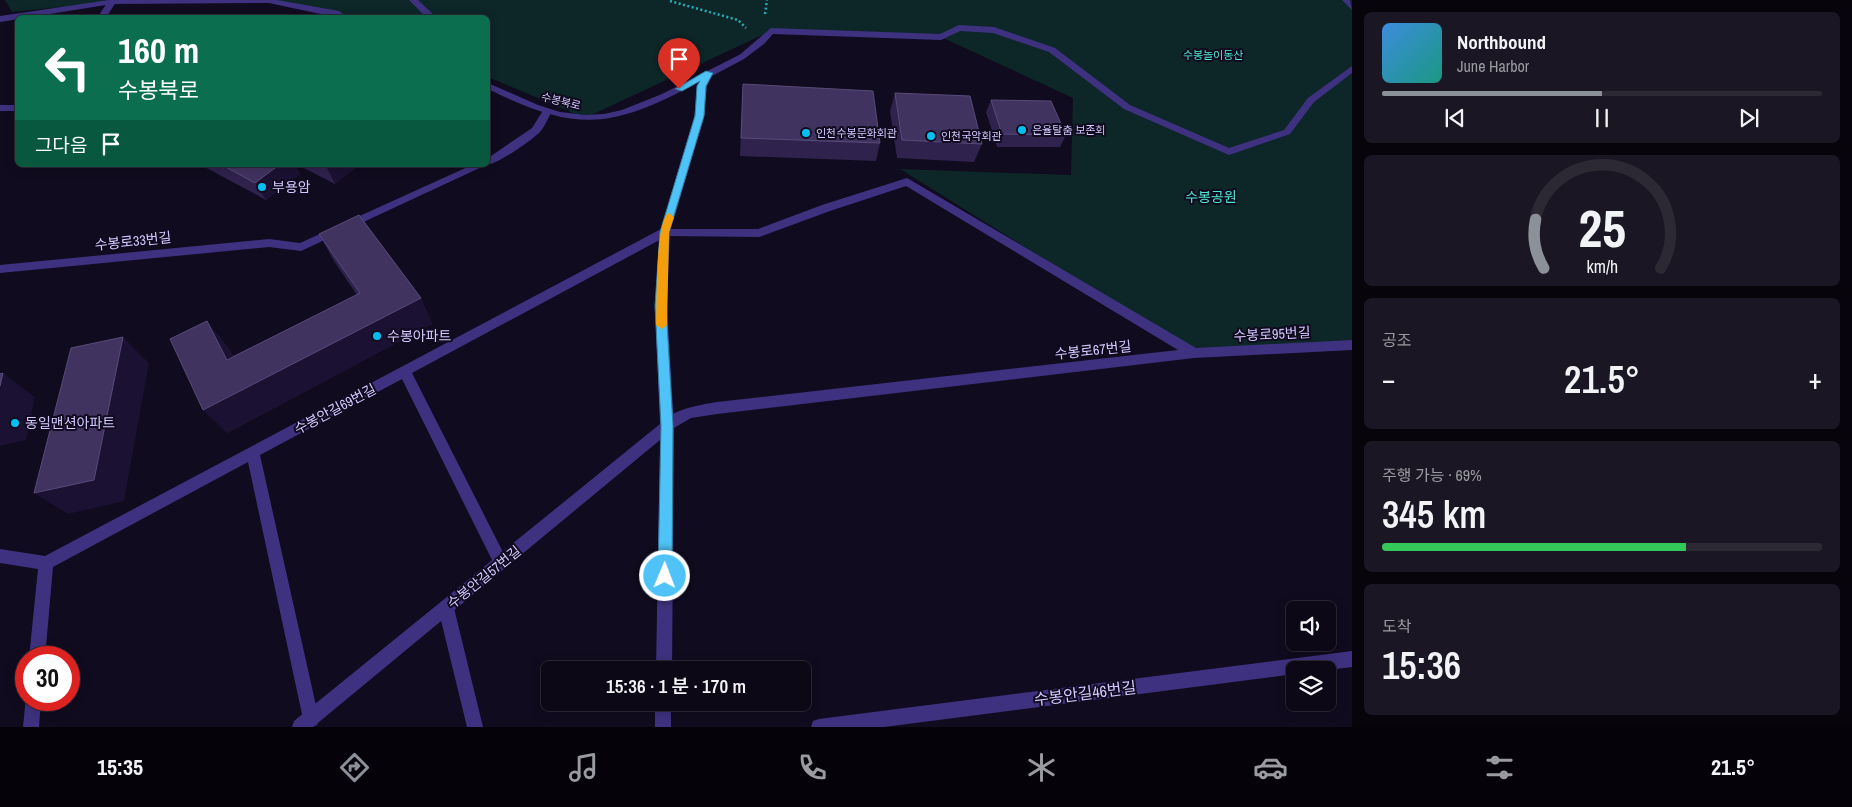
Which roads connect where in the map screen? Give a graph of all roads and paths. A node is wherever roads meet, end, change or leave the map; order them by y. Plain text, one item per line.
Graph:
1 (413, 0) edge
2 (1346, 0) edge
3 (112, 2) junction
4 (670, 2) dead end
5 (1352, 7) edge
6 (26, 15) edge
7 (104, 15) edge
8 (340, 15) edge
9 (430, 15) edge
10 (15, 17) edge
11 (0, 19) edge
12 (761, 42) junction
13 (1352, 70) edge
14 (709, 73) junction
15 (490, 87) edge
16 (0, 108) edge
17 (15, 108) edge
18 (547, 111) junction
19 (490, 161) edge
20 (477, 167) edge
21 (664, 232) junction
22 (0, 269) edge
23 (1352, 345) edge
24 (1194, 353) junction
25 (405, 371) junction
26 (667, 426) junction
27 (253, 452) junction
28 (0, 556) edge
29 (46, 563) junction
30 (501, 563) junction
31 (446, 608) junction
32 (39, 646) edge
33 (1352, 659) edge
34 (664, 661) edge
35 (33, 711) edge
36 (663, 711) edge
37 (306, 723) edge
38 (31, 727) edge
39 (475, 727) edge
40 (663, 727) edge
41 (819, 727) edge

1 - 9 street
2 - 5 street
3 - 6 street
3 - 7 street
3 - 8 street
4 - 12 path
10 - 11 street
12 - 13 street, 수봉북로
12 - 14 street, 수봉북로
14 - 18 street, 수봉북로
14 - 21 street
15 - 18 street, 수봉북로
16 - 17 street
18 - 19 street
20 - 22 street, 수봉로33번길
21 - 24 street, 수봉로67번길
21 - 25 street, 수봉안길69번길
21 - 26 street
23 - 24 street, 수봉로95번길
24 - 26 street, 수봉로67번길
25 - 27 street, 수봉안길69번길
25 - 30 street
26 - 30 street, 수봉안길57번길
26 - 34 street
27 - 29 street, 수봉안길69번길
27 - 37 street
28 - 29 street
29 - 32 street
30 - 31 street, 수봉안길57번길
31 - 37 street, 수봉안길57번길
31 - 39 street
33 - 41 street, 수봉안길46번길
35 - 38 street
36 - 40 street

